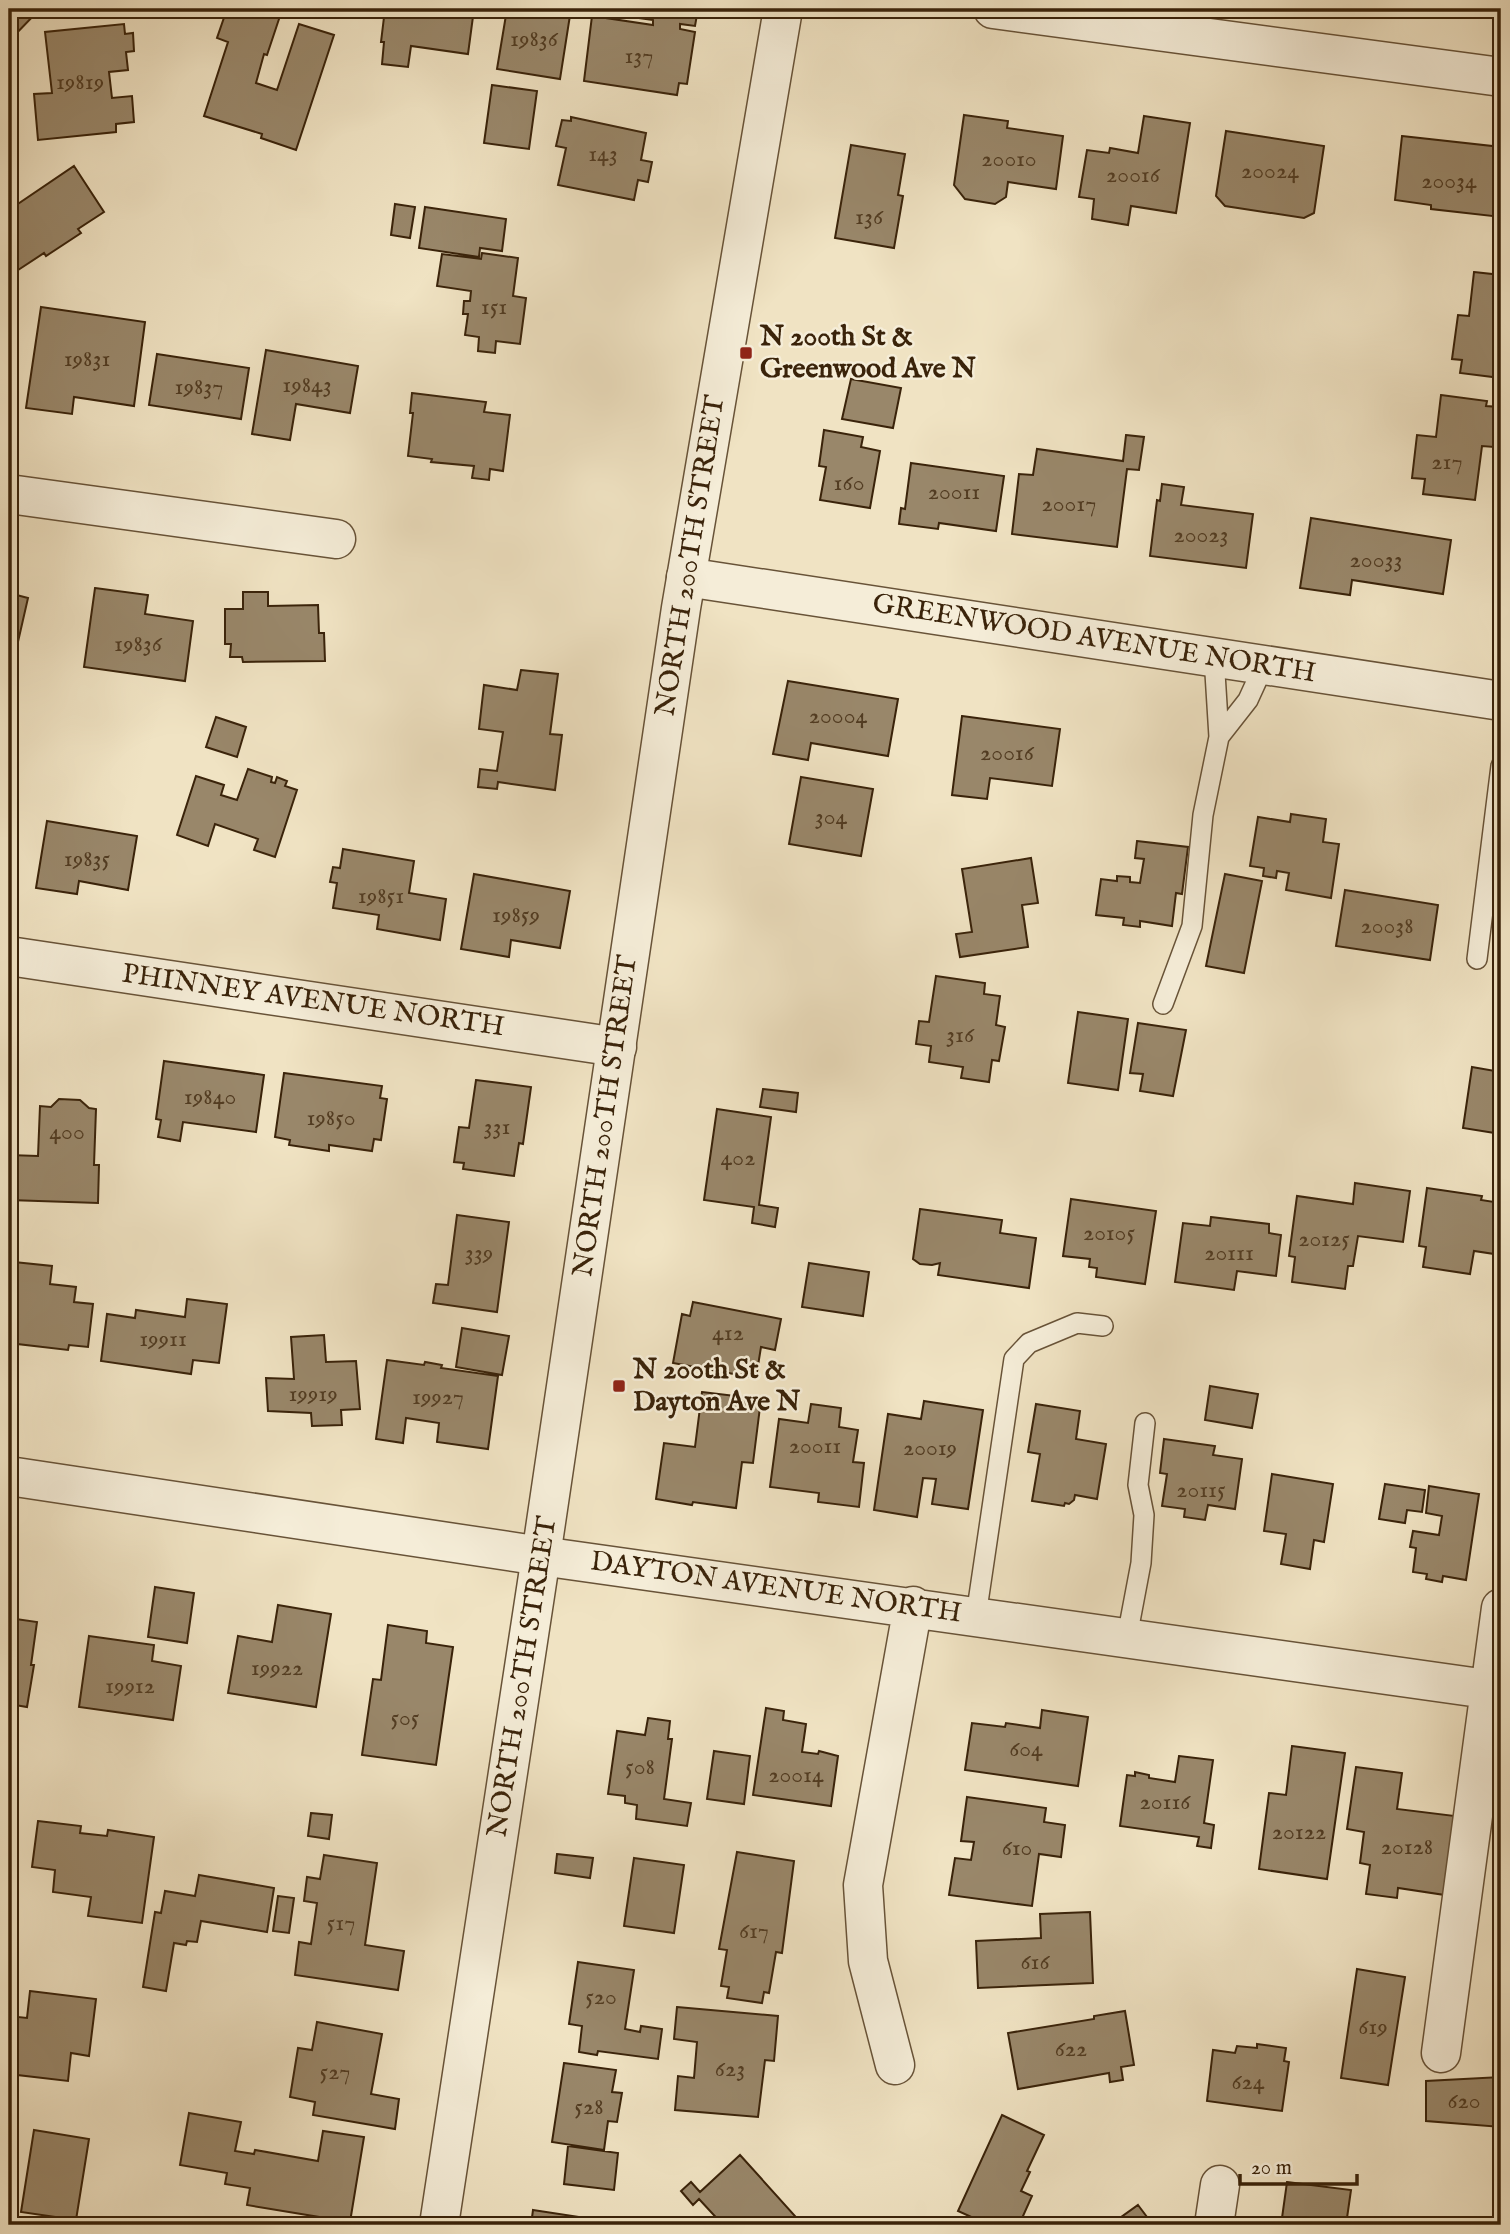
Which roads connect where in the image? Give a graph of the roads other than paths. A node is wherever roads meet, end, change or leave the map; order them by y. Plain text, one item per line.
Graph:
1 (993, 9) edge
2 (775, 11) edge
3 (1501, 77) edge
4 (9, 494) edge
5 (336, 539) dead end
6 (686, 577) junction
7 (1214, 657) junction
8 (1264, 665) junction
9 (1501, 701) edge
10 (1219, 737) junction
11 (1501, 766) edge
12 (9, 956) edge
13 (1477, 959) dead end
14 (1163, 1004) dead end
15 (617, 1047) junction
16 (1103, 1326) dead end
17 (1145, 1423) dead end
18 (9, 1476) edge
19 (541, 1556) junction
20 (913, 1606) junction
21 (1501, 1608) edge
22 (976, 1616) junction
23 (1127, 1637) junction
24 (1496, 1690) edge
25 (1441, 2053) dead end
26 (895, 2065) dead end
27 (1220, 2185) dead end
28 (439, 2225) edge
29 (1214, 2225) edge

1 - 3 street
2 - 6 street, NORTH 200TH STREET
4 - 5 street
6 - 7 street, GREENWOOD AVENUE NORTH
6 - 15 street, NORTH 200TH STREET
7 - 8 street, GREENWOOD AVENUE NORTH
7 - 10 lane
8 - 9 street, GREENWOOD AVENUE NORTH
8 - 10 lane
10 - 14 lane
11 - 13 lane
12 - 15 street, PHINNEY AVENUE NORTH
15 - 19 street, NORTH 200TH STREET
16 - 22 lane
17 - 23 lane
18 - 19 street, DAYTON AVENUE NORTH
19 - 20 street, DAYTON AVENUE NORTH
19 - 28 street, NORTH 200TH STREET
20 - 22 street, DAYTON AVENUE NORTH
20 - 26 street
21 - 24 street
22 - 23 street, DAYTON AVENUE NORTH
23 - 24 street, DAYTON AVENUE NORTH
24 - 25 street
27 - 29 street

